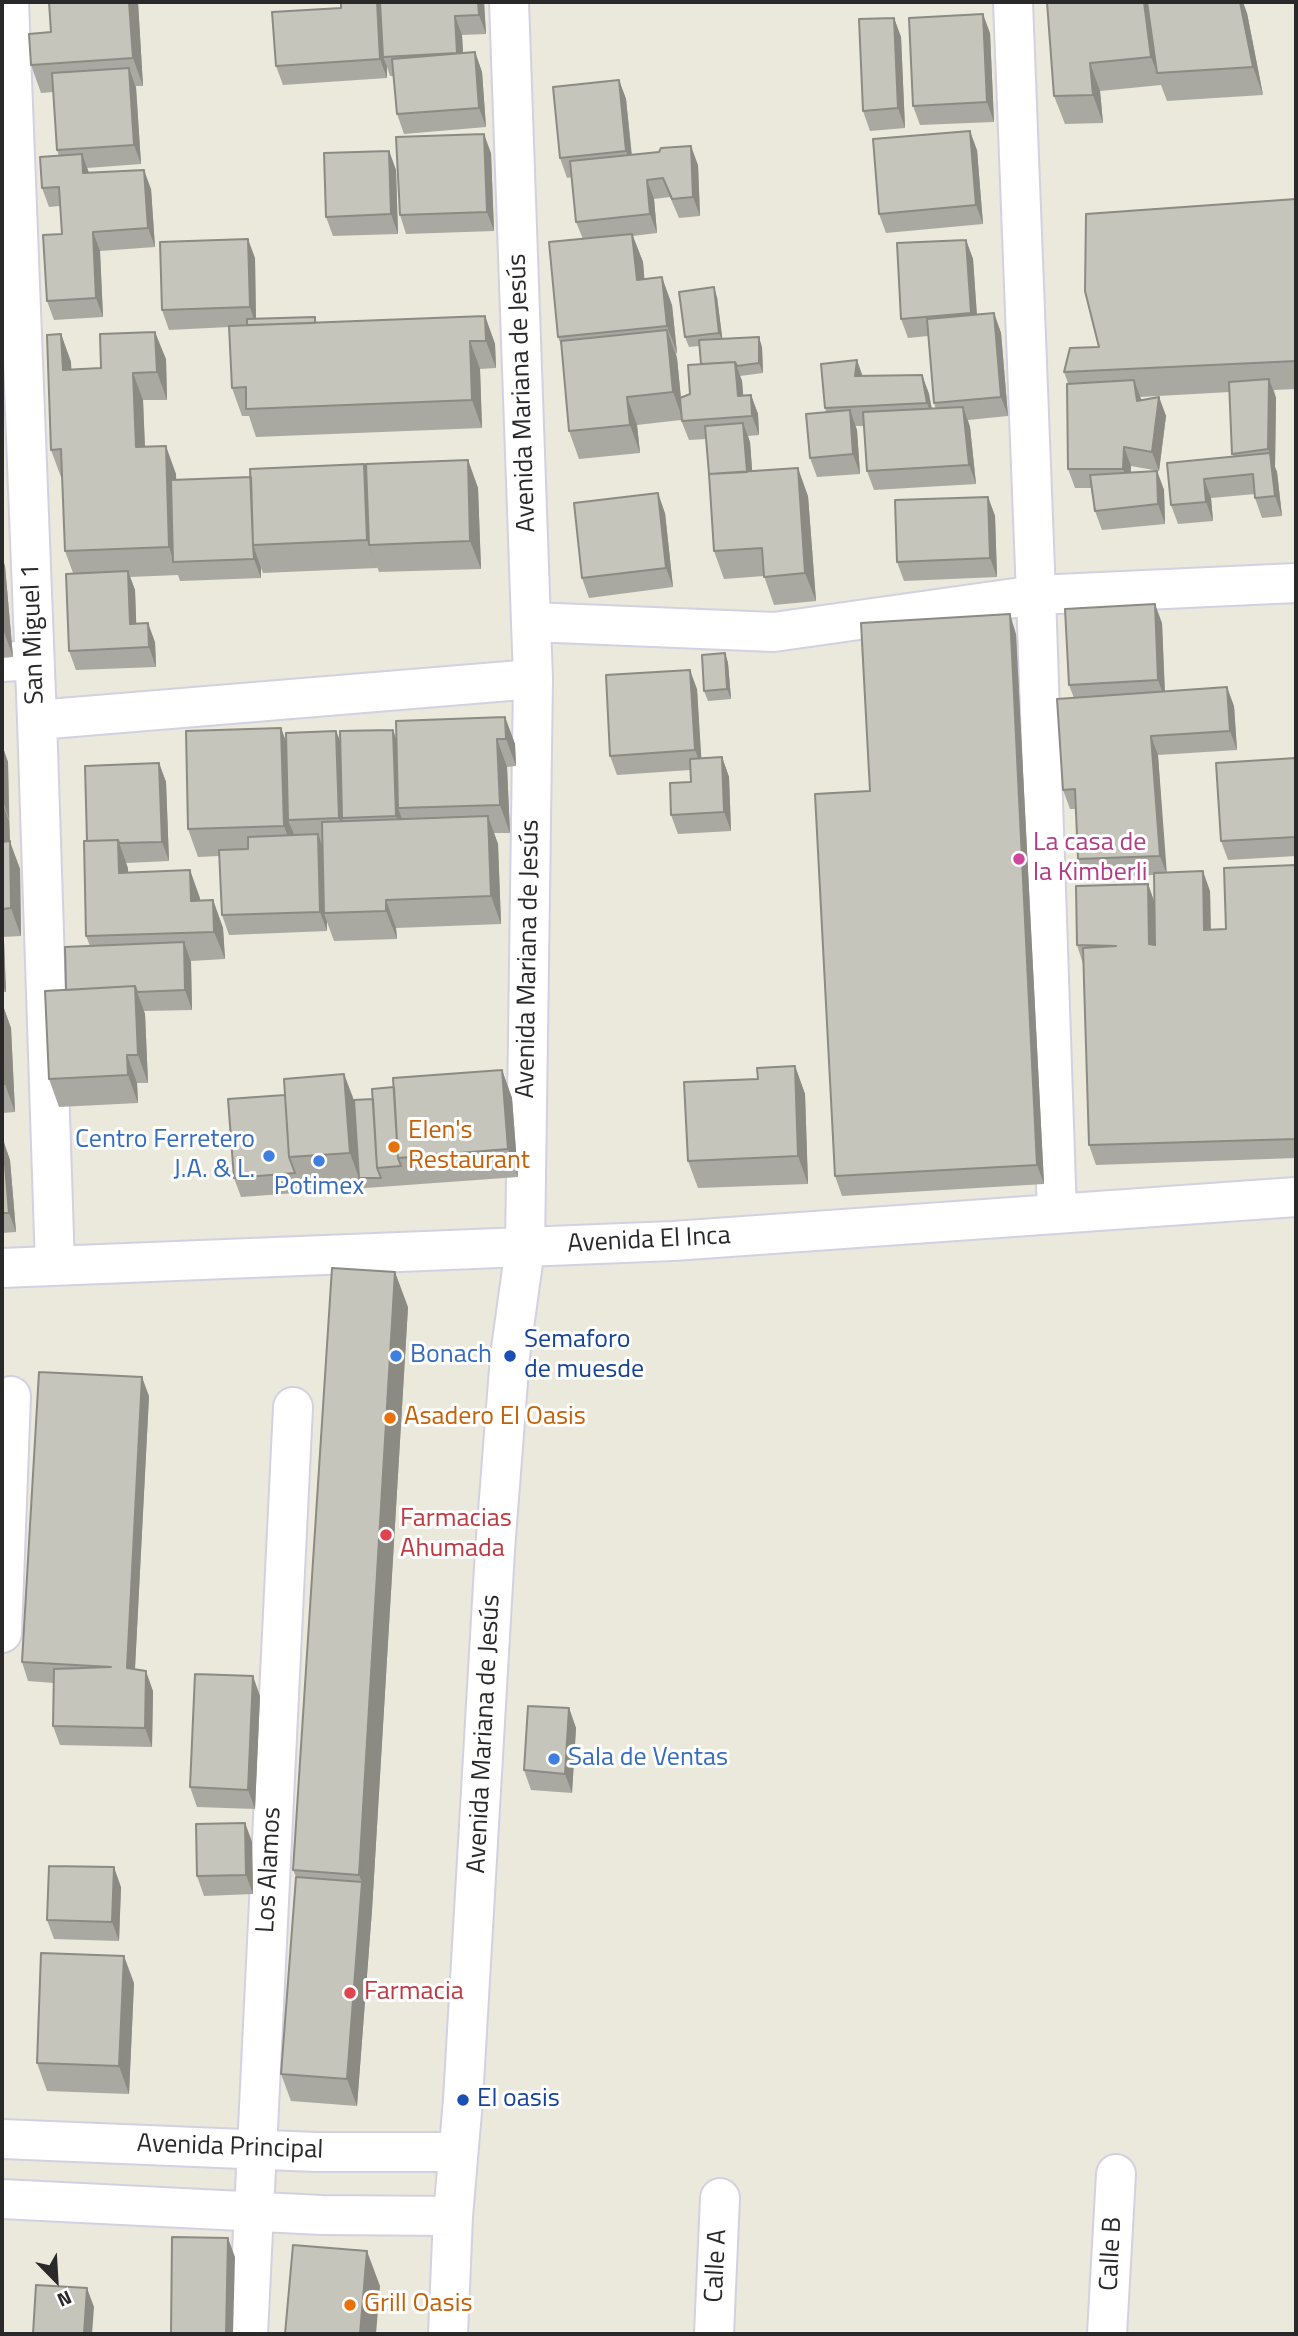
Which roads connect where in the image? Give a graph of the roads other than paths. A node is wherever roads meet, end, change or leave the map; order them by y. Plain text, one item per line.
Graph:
1 (9, 2) edge
2 (509, 2) edge
3 (1013, 2) edge
4 (1296, 583) edge
5 (1036, 595) junction
6 (532, 622) junction
7 (18, 661) edge
8 (533, 679) junction
9 (37, 720) junction
10 (1296, 1197) edge
11 (1057, 1214) junction
12 (525, 1248) junction
13 (55, 1266) junction
14 (2, 1268) edge
15 (11, 1396) dead end
16 (293, 1407) dead end
17 (2, 1633) edge
18 (2, 2139) edge
19 (257, 2150) junction
20 (458, 2152) junction
21 (1116, 2174) dead end
22 (720, 2197) dead end
23 (2, 2199) edge
24 (254, 2212) junction
25 (453, 2216) junction
26 (248, 2334) edge
27 (448, 2334) edge
28 (714, 2334) edge
29 (1107, 2334) edge

1 - 7 street, San Miguel 1
2 - 6 street, Avenida Mariana de Jesús
3 - 5 street
4 - 5 street
5 - 6 street
5 - 11 street
6 - 8 street, Avenida Mariana de Jesús
7 - 9 street, San Miguel 1
8 - 9 street
8 - 12 street, Avenida Mariana de Jesús
9 - 13 street, San Miguel 1
10 - 11 street, Avenida El Inca
11 - 12 street, Avenida El Inca
12 - 13 street, Avenida El Inca
12 - 20 street, Avenida Mariana de Jesús
13 - 14 street, Avenida El Inca
15 - 17 street
16 - 19 street, Los Alamos
18 - 19 street, Avenida Principal
19 - 20 street, Avenida Principal
19 - 24 street, Los Alamos
20 - 25 street, Avenida Mariana de Jesús
21 - 29 street, Calle B
22 - 28 street, Calle A
23 - 24 street
24 - 25 street
24 - 26 street, Los Alamos
25 - 27 street, Avenida Mariana de Jesús

